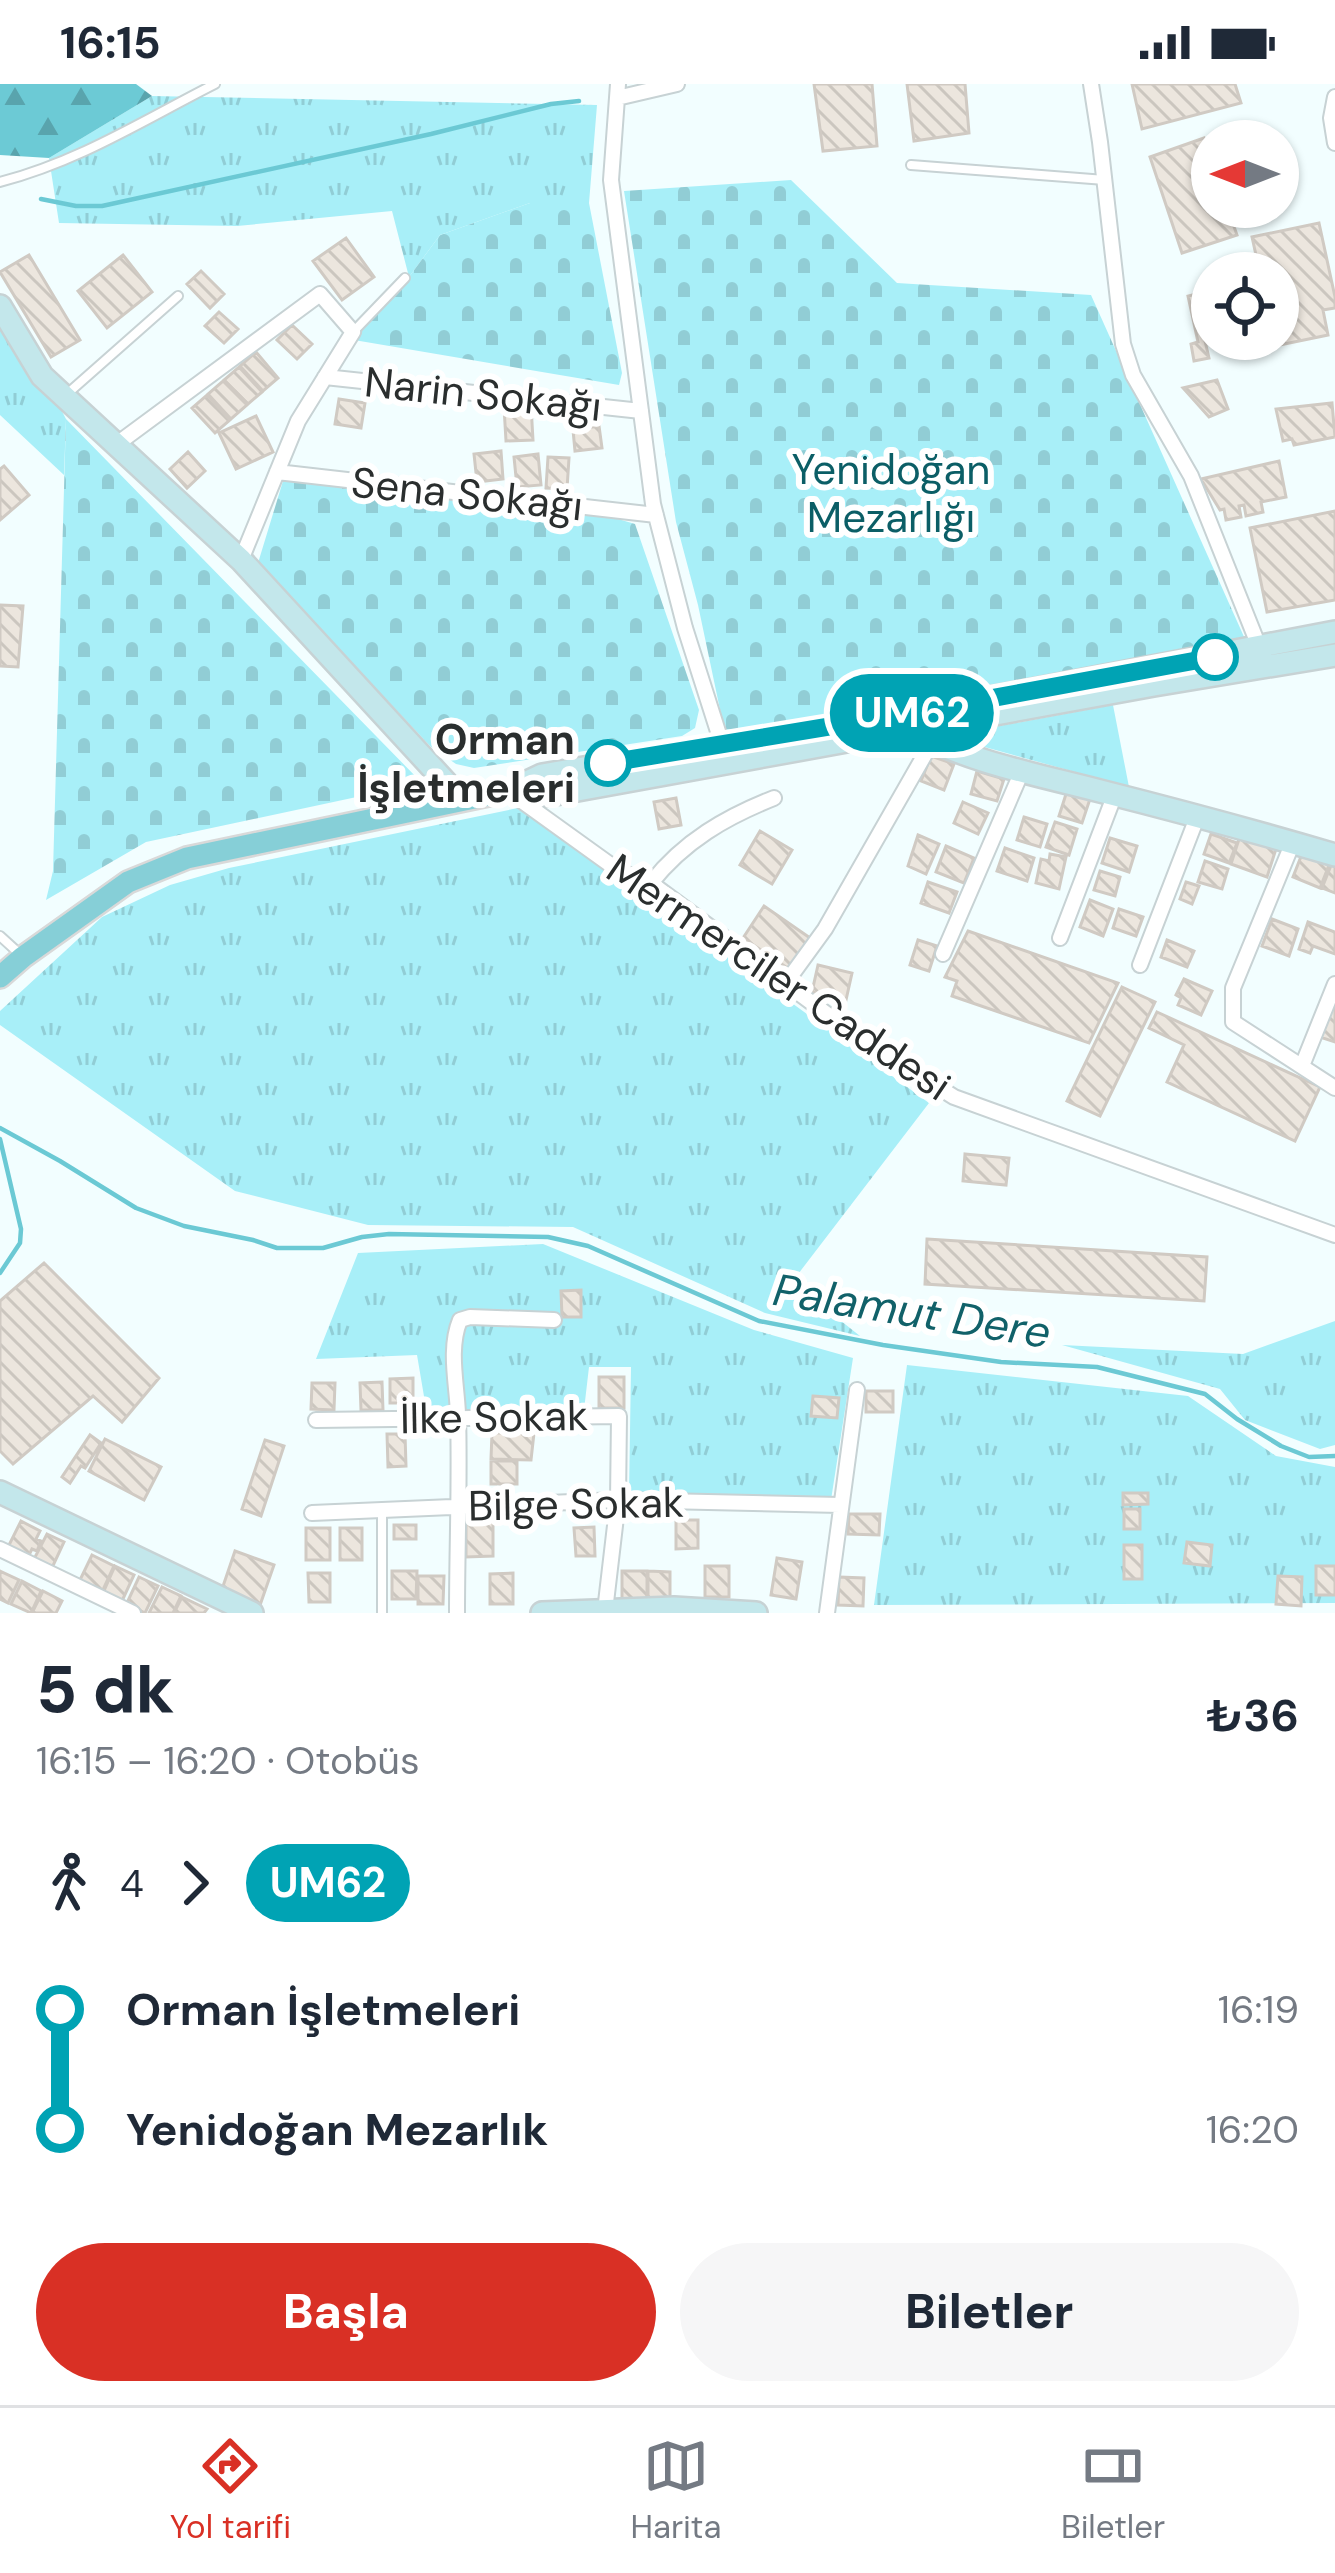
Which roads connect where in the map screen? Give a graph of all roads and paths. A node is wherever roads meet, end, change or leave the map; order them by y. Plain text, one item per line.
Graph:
1 (215, 84) edge
2 (677, 84) edge
3 (1090, 84) edge
4 (617, 91) edge
5 (1335, 97) edge
6 (1335, 143) edge
7 (910, 165) dead end
8 (1105, 180) junction
9 (0, 182) edge
10 (405, 278) dead end
11 (178, 296) dead end
12 (0, 306) edge
13 (353, 332) junction
14 (325, 377) junction
15 (64, 396) junction
16 (641, 411) junction
17 (117, 444) junction
18 (277, 472) junction
19 (656, 515) junction
20 (241, 560) junction
21 (1335, 632) edge
22 (1260, 649) junction
23 (1335, 655) edge
24 (919, 729) junction
25 (722, 754) junction
26 (1022, 771) junction
27 (508, 791) junction
28 (1115, 794) junction
29 (774, 798) dead end
30 (462, 800) junction
31 (1198, 815) junction
32 (1293, 842) junction
33 (1335, 854) edge
34 (651, 883) junction
35 (0, 936) edge
36 (1060, 938) dead end
37 (943, 953) dead end
38 (23, 957) junction
39 (1140, 965) dead end
40 (1, 977) edge
41 (784, 984) junction
42 (1335, 984) edge
43 (1301, 1066) junction
44 (1335, 1088) edge
45 (1335, 1234) edge
46 (554, 1320) dead end
47 (856, 1390) dead end
48 (458, 1417) junction
49 (316, 1420) dead end
50 (0, 1492) edge
51 (618, 1501) junction
52 (840, 1504) junction
53 (456, 1506) junction
54 (382, 1510) junction
55 (311, 1513) dead end
56 (0, 1549) edge
57 (605, 1611) edge
58 (133, 1613) edge
59 (252, 1613) edge
60 (382, 1613) edge
61 (457, 1613) edge
62 (542, 1613) edge
63 (756, 1613) edge
64 (827, 1613) edge

1 - 9 lane
2 - 4 street
3 - 8 street
4 - 16 street
5 - 6 street
7 - 8 lane
8 - 22 street
10 - 13 lane
11 - 15 lane
12 - 15 main road
13 - 14 street
13 - 17 street
14 - 16 street, Narin Sokağı
14 - 18 street
15 - 17 main road
16 - 19 street
17 - 20 main road
18 - 19 street, Sena Sokağı
18 - 20 street
19 - 25 street
20 - 30 main road
21 - 22 main road
22 - 24 main road
23 - 24 main road
24 - 25 main road
24 - 26 main road
24 - 41 street
25 - 27 main road
26 - 28 main road
26 - 37 street
27 - 30 main road
27 - 34 street, Mermerciler Caddesi
28 - 31 main road
28 - 36 street
29 - 34 street
30 - 38 main road
31 - 32 main road
31 - 39 street
32 - 33 main road
32 - 43 street
34 - 41 street, Mermerciler Caddesi
35 - 38 lane
38 - 40 main road
41 - 45 street, Mermerciler Caddesi
42 - 43 street
43 - 44 street
46 - 48 street
47 - 52 street
48 - 49 street, İlke Sokak
48 - 51 street, İlke Sokak
48 - 53 street
50 - 59 main road
51 - 52 street, Bilge Sokak
51 - 53 street, Bilge Sokak
51 - 57 street, İlke Sokak
52 - 64 street
53 - 54 street, Bilge Sokak
53 - 61 street
54 - 55 street, Bilge Sokak
54 - 60 lane
56 - 58 street
57 - 62 main road
57 - 63 main road

